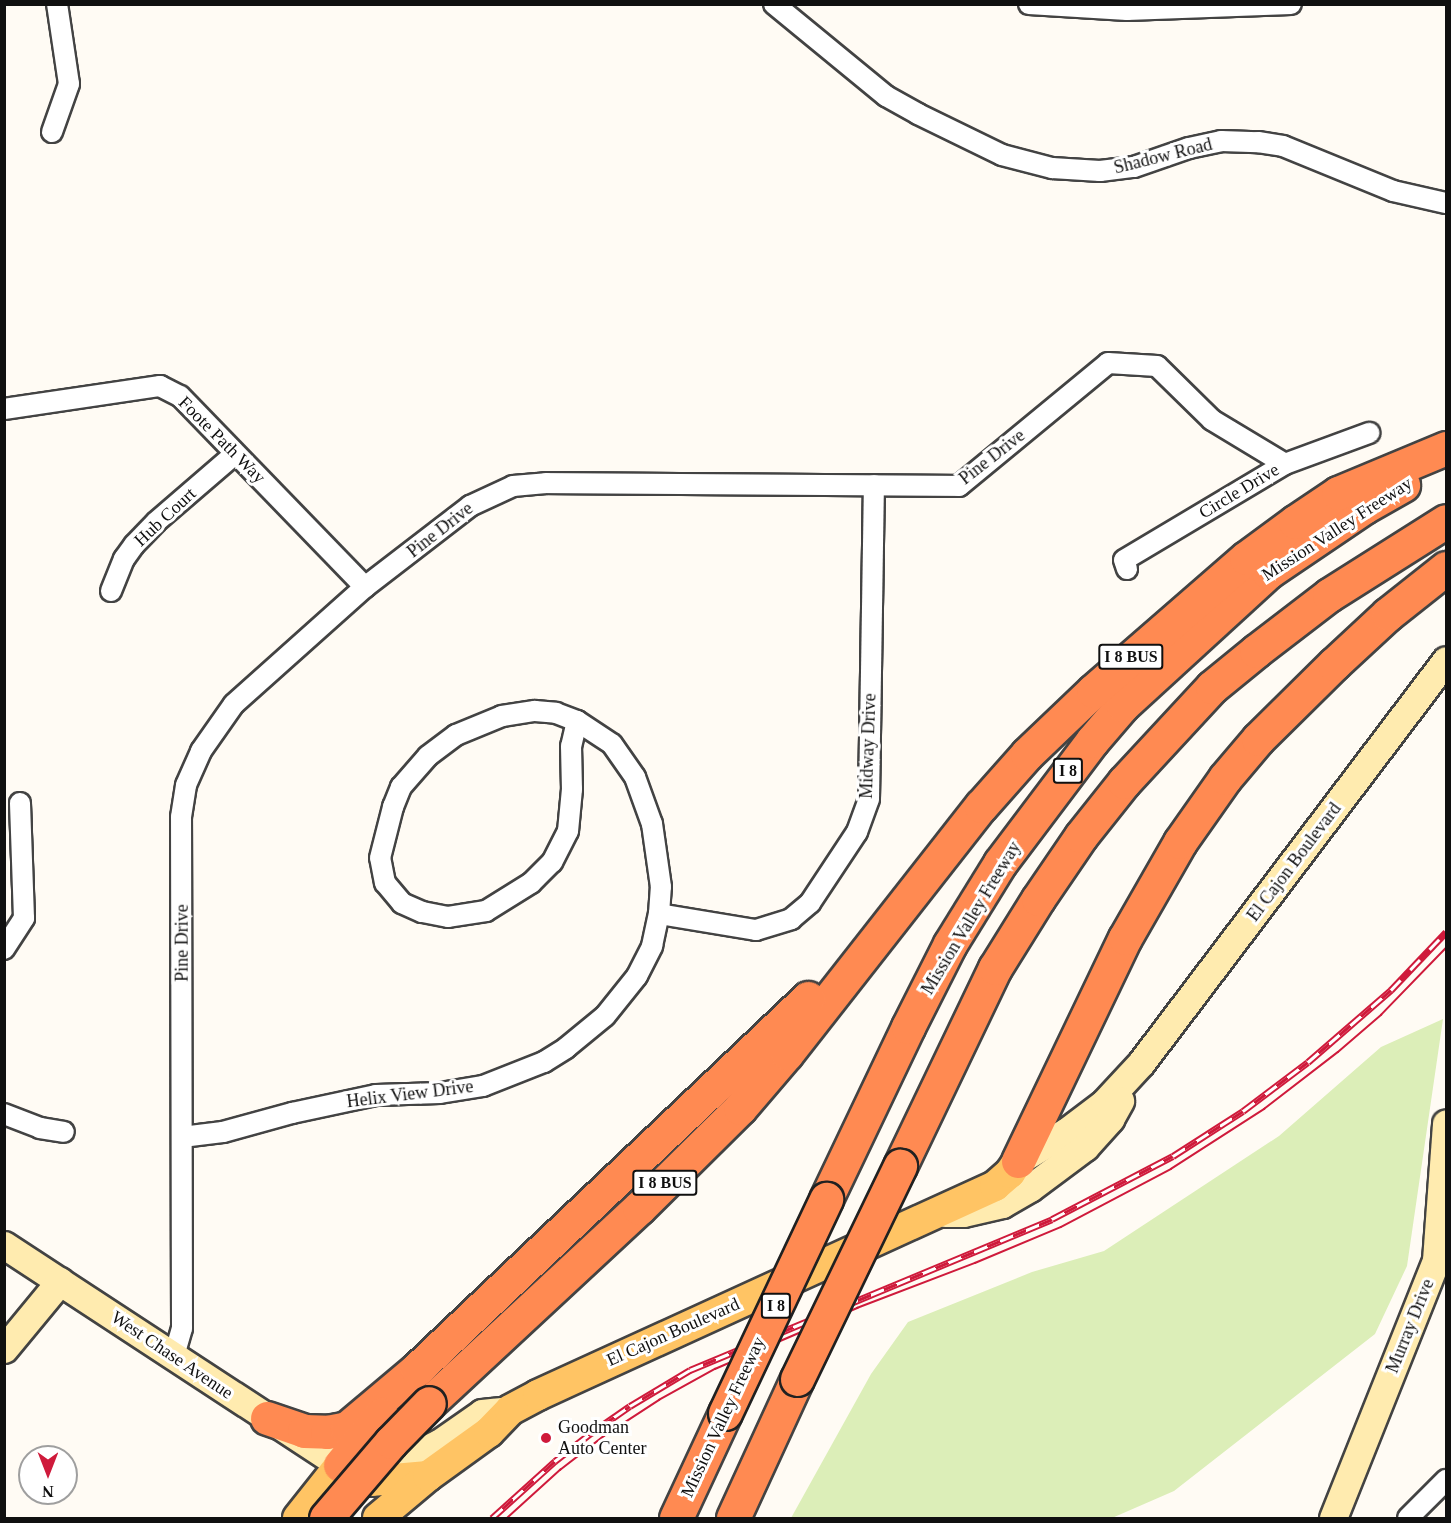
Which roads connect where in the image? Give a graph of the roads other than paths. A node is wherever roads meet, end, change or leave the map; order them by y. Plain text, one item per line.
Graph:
1 (57, 4) edge
2 (774, 4) edge
3 (1029, 4) edge
4 (1291, 4) edge
5 (52, 132) dead end
6 (1446, 203) edge
7 (4, 409) edge
8 (1370, 433) dead end
9 (1446, 448) edge
10 (235, 454) junction
11 (1446, 460) edge
12 (1285, 464) junction
13 (874, 485) junction
14 (1446, 521) edge
15 (1127, 568) dead end
16 (1446, 568) edge
17 (365, 586) junction
18 (111, 591) dead end
19 (1446, 660) edge
20 (577, 721) junction
21 (20, 803) dead end
22 (660, 914) junction
23 (874, 939) junction
24 (4, 949) edge
25 (1141, 1063) junction
26 (4, 1113) edge
27 (1446, 1123) edge
28 (64, 1132) dead end
29 (182, 1137) junction
30 (1018, 1161) junction
31 (936, 1213) junction
32 (4, 1245) edge
33 (60, 1281) junction
34 (4, 1349) edge
35 (174, 1356) junction
36 (417, 1369) junction
37 (510, 1410) junction
38 (267, 1418) junction
39 (340, 1465) junction
40 (428, 1476) junction
41 (1446, 1480) edge
42 (298, 1518) edge
43 (326, 1518) edge
44 (344, 1518) edge
45 (378, 1518) edge
46 (676, 1518) edge
47 (733, 1518) edge
48 (1333, 1518) edge
49 (1408, 1518) edge

1 - 5 street
2 - 6 street, Shadow Road
3 - 4 street
7 - 10 street, Foote Path Way
8 - 12 street, Circle Drive
9 - 23 highway, I 8 BUS
10 - 17 street, Foote Path Way
10 - 18 street, Hub Court
11 - 46 highway, Mission Valley Freeway / I 8, bridge
12 - 13 street, Pine Drive
12 - 15 street, Circle Drive
13 - 17 street, Pine Drive
13 - 22 street, Midway Drive
14 - 47 highway, bridge
16 - 30 highway
17 - 29 street, Pine Drive
19 - 25 main road, El Cajon Boulevard
20 - 20 street, Helix View Drive
20 - 22 street, Helix View Drive
21 - 24 street
22 - 29 street, Helix View Drive
23 - 36 highway
23 - 43 highway, I 8 BUS, bridge
25 - 30 main road, El Cajon Boulevard
25 - 31 main road, El Cajon Boulevard
26 - 28 street
27 - 48 main road, Murray Drive
29 - 35 street, Pine Drive
30 - 31 main road, El Cajon Boulevard
31 - 37 main road, El Cajon Boulevard
32 - 33 main road, West Chase Avenue
33 - 34 main road
33 - 35 main road, West Chase Avenue
35 - 38 main road, West Chase Avenue
36 - 38 highway
36 - 39 highway
37 - 39 main road, El Cajon Boulevard
37 - 40 main road, El Cajon Boulevard
38 - 39 main road, West Chase Avenue
39 - 40 main road
39 - 42 main road
39 - 44 main road
40 - 45 main road, El Cajon Boulevard
41 - 49 street

